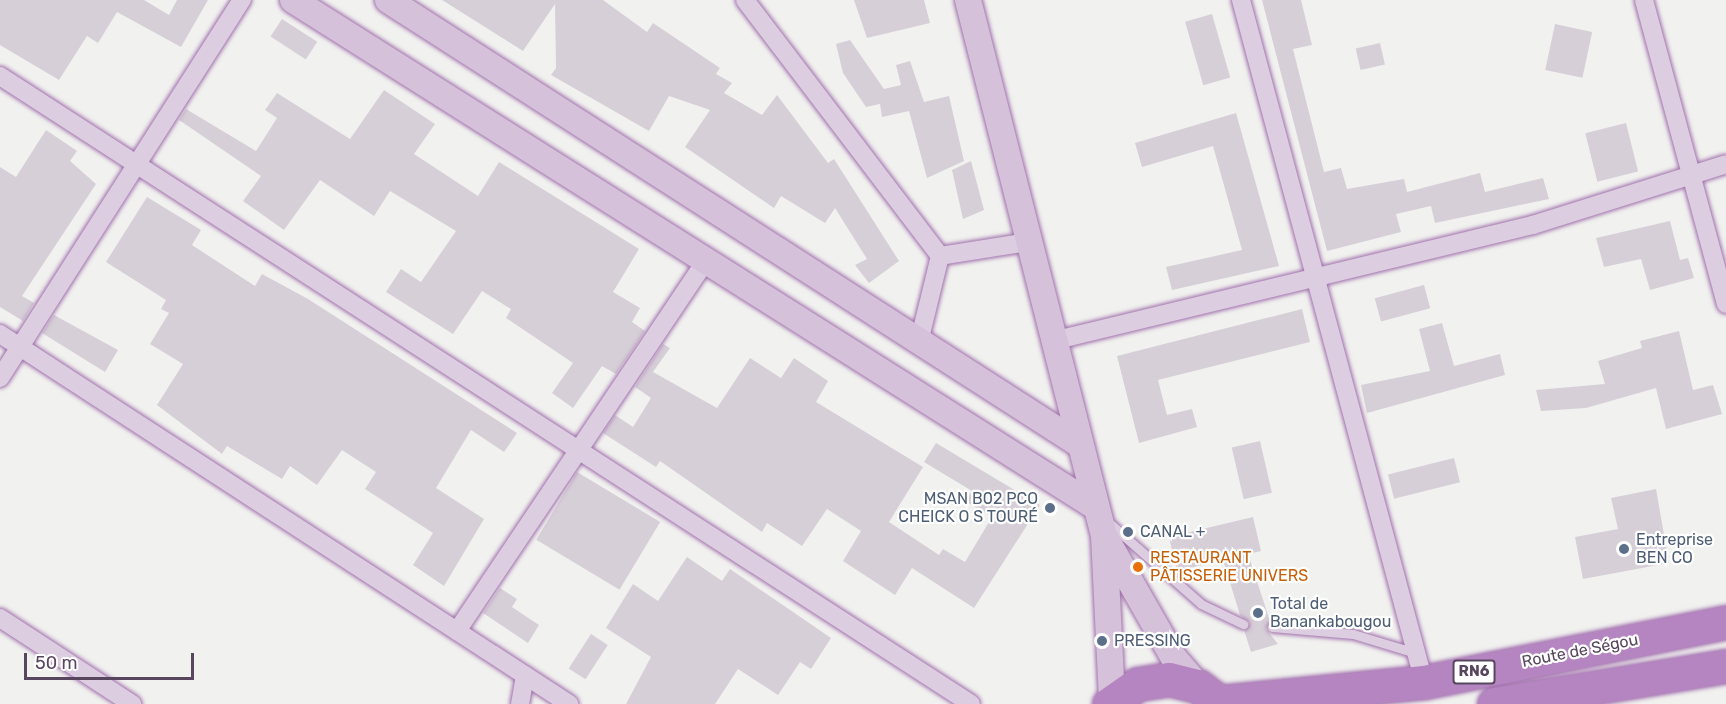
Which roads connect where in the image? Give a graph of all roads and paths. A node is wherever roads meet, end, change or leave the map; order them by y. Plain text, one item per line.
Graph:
1 (242, 0) edge
2 (293, 0) edge
3 (388, 0) edge
4 (745, 0) edge
5 (968, 0) edge
6 (1241, 0) edge
7 (1644, 0) edge
8 (0, 76) edge
9 (1726, 164) edge
10 (136, 165) junction
11 (1689, 174) junction
12 (1028, 242) junction
13 (940, 256) junction
14 (704, 263) junction
15 (1313, 278) junction
16 (1726, 304) edge
17 (0, 334) edge
18 (1053, 340) junction
19 (919, 342) junction
20 (20, 347) junction
21 (0, 378) edge
22 (1079, 444) junction
23 (577, 453) junction
24 (1099, 518) junction
25 (0, 618) edge
26 (1726, 622) edge
27 (1242, 624) dead end
28 (1272, 627) dead end
29 (457, 631) junction
30 (1726, 666) edge
31 (1420, 667) junction
32 (525, 675) junction
33 (1213, 697) edge
34 (1111, 702) edge
35 (132, 704) edge
36 (520, 704) edge
37 (569, 704) edge
38 (970, 704) edge
39 (1494, 704) edge

1 - 10 street
2 - 14 main road
3 - 19 main road
4 - 13 street
5 - 12 main road
6 - 15 street
7 - 11 street
8 - 10 street
9 - 11 street
10 - 20 street
10 - 23 street
11 - 15 street
11 - 16 street
12 - 13 street
12 - 18 main road
13 - 19 street
14 - 23 street
14 - 24 main road
15 - 18 street
15 - 31 street
17 - 20 street
18 - 22 main road
19 - 22 main road
20 - 21 street
20 - 29 street
22 - 24 main road
23 - 29 street
23 - 38 street
24 - 27 lane
24 - 33 main road
24 - 34 main road
25 - 35 street
26 - 31 highway, Route de Ségou / RN6
28 - 31 lane
29 - 32 street
30 - 39 highway, RN6
31 - 33 highway, Route de Ségou / RN6
32 - 36 street
32 - 37 street
33 - 34 highway, Route de Ségou / RN6

